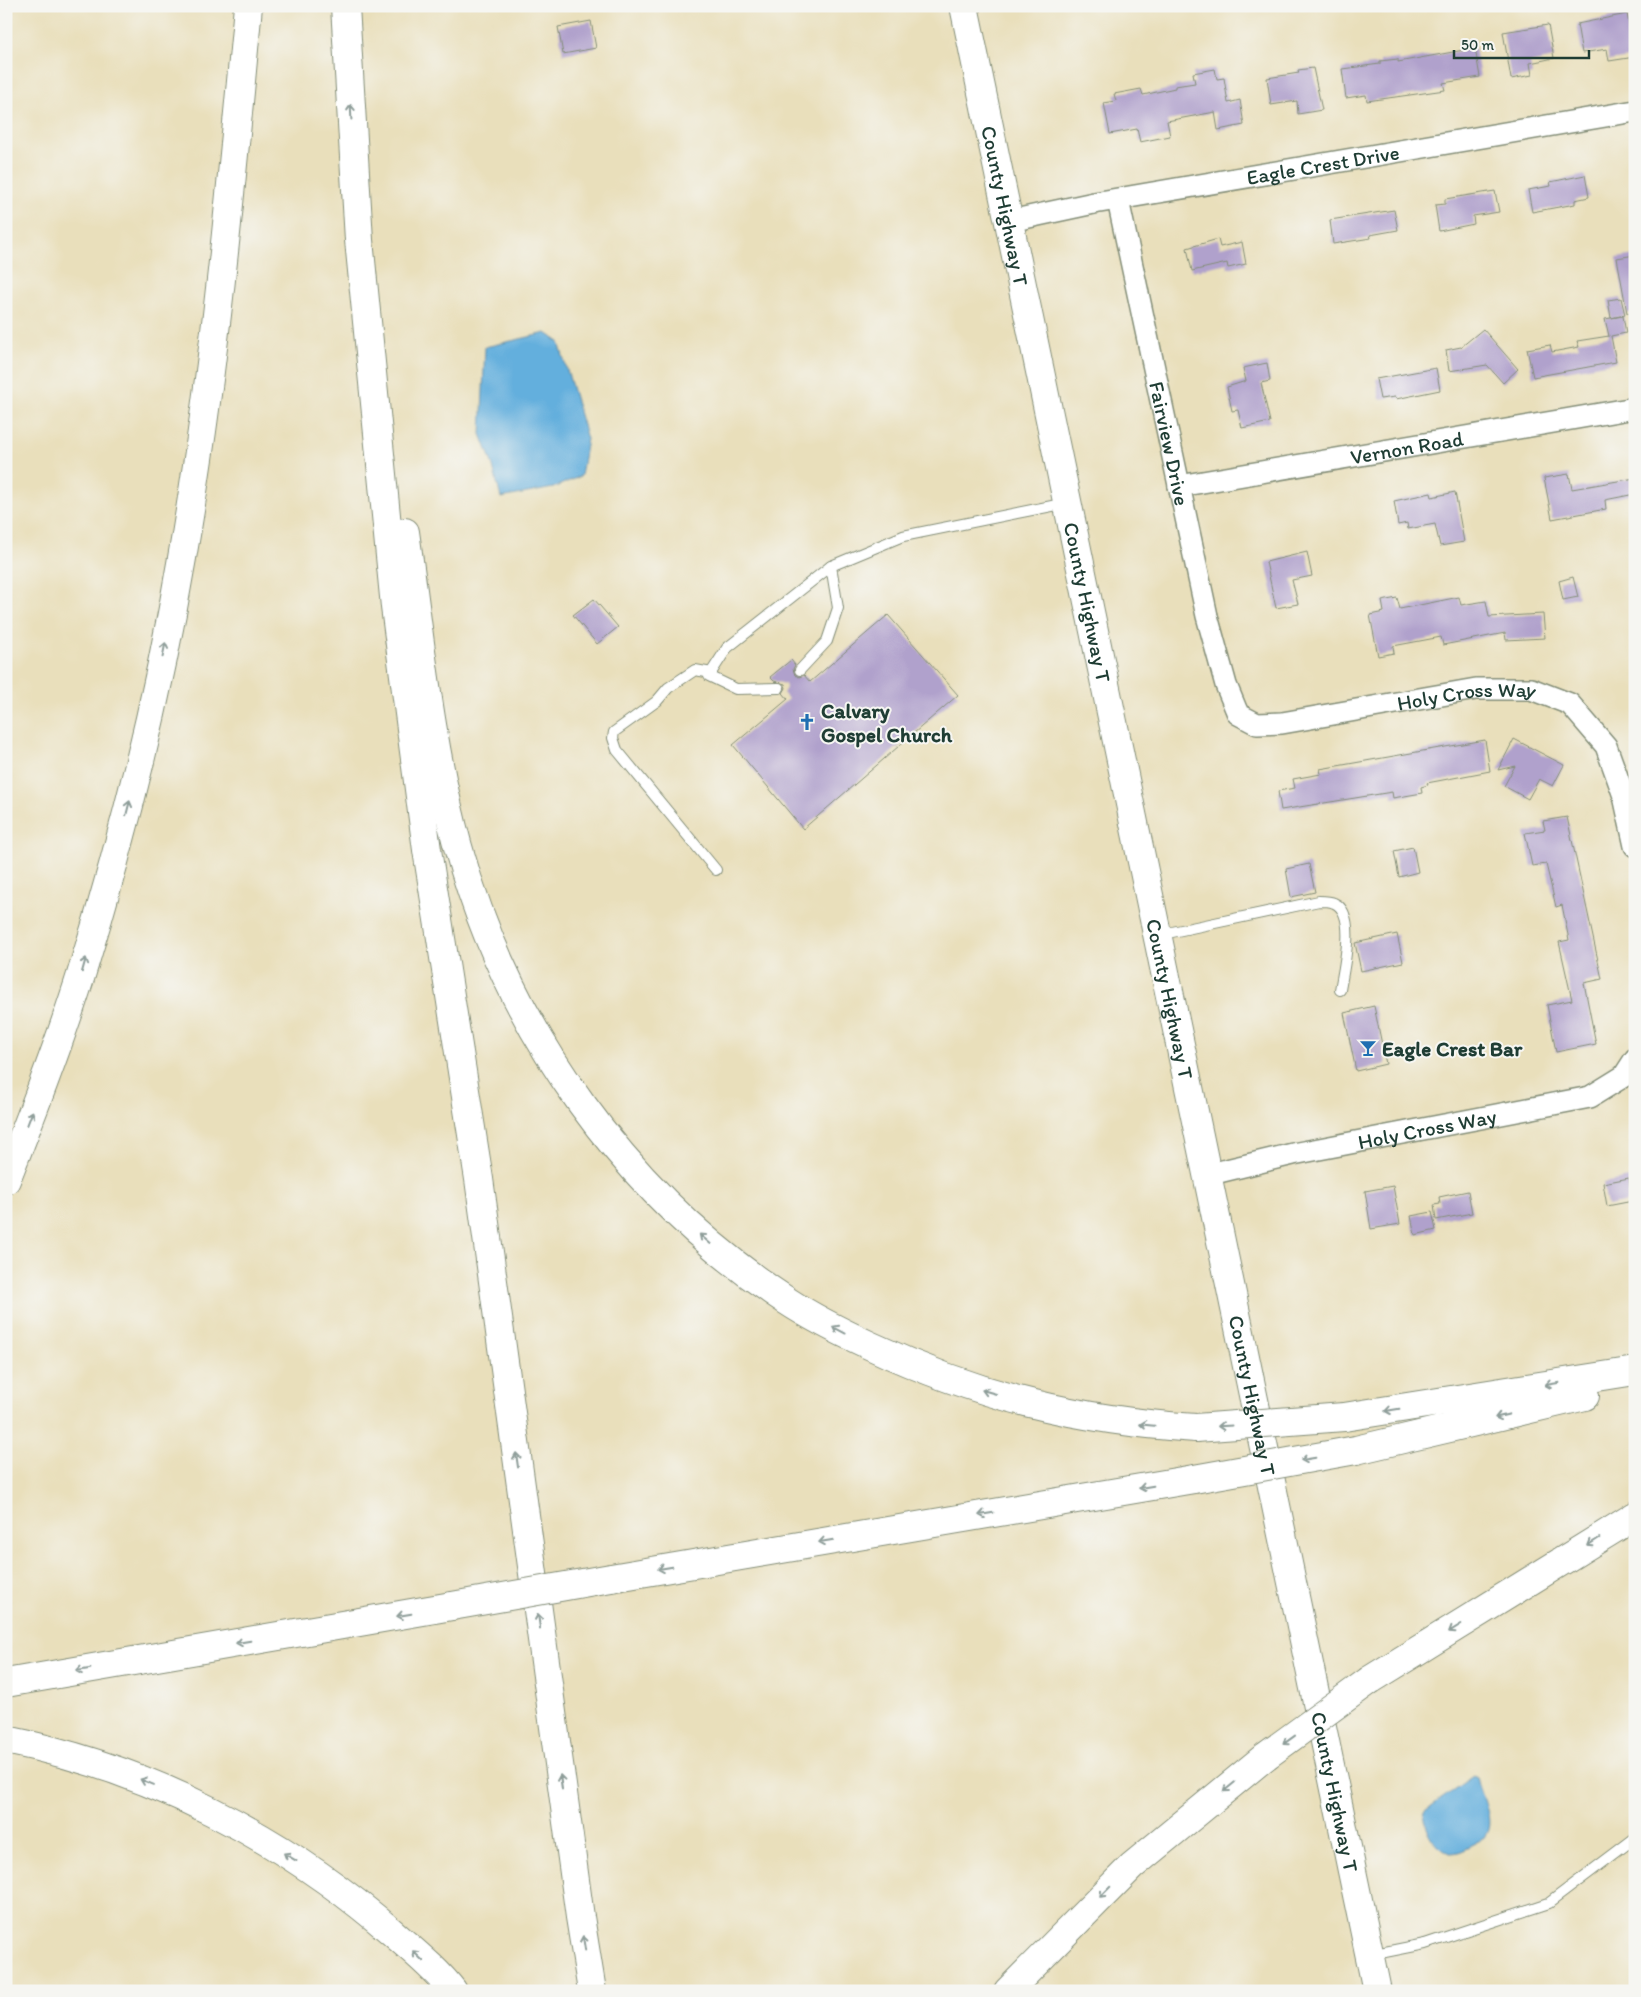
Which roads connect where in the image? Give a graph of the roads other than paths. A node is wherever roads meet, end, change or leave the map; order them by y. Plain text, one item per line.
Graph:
1 (248, 6) edge
2 (345, 6) edge
3 (964, 6) edge
4 (1635, 111) edge
5 (354, 161) junction
6 (1118, 200) junction
7 (1010, 221) junction
8 (1635, 408) edge
9 (1179, 486) junction
10 (1068, 503) junction
11 (831, 566) junction
12 (800, 670) dead end
13 (712, 673) junction
14 (1226, 685) joint
15 (779, 688) dead end
16 (1635, 846) edge
17 (716, 870) dead end
18 (1157, 935) junction
19 (1340, 990) dead end
20 (1635, 1059) edge
21 (1206, 1175) junction
22 (6, 1180) edge
23 (1635, 1371) edge
24 (1635, 1384) edge
25 (1635, 1516) edge
26 (6, 1683) edge
27 (6, 1740) edge
28 (1635, 1838) edge
29 (1370, 1955) junction
30 (453, 1991) edge
31 (592, 1991) edge
32 (1008, 1991) edge
33 (1377, 1991) edge

22 -> 1 main road
5 -> 2 main road
3 - 7 main road, County Highway T
4 - 6 street, Eagle Crest Drive
23 -> 5 main road, bridge
31 -> 5 main road
6 - 7 street, Eagle Crest Drive
6 - 9 street, Fairview Drive
7 - 10 main road, County Highway T
8 - 9 street, Vernon Road
9 - 14 street, Fairview Drive
10 - 11 lane
10 - 18 main road, County Highway T
11 - 12 lane
11 - 13 lane
13 - 15 lane
13 - 17 lane
14 - 16 street, Holy Cross Way
18 - 19 lane
18 - 21 main road, County Highway T
20 - 21 street, Holy Cross Way
21 - 29 main road, County Highway T
24 -> 26 main road, bridge
25 -> 32 main road, bridge
30 -> 27 main road
28 - 29 lane
29 - 33 main road, County Highway T

